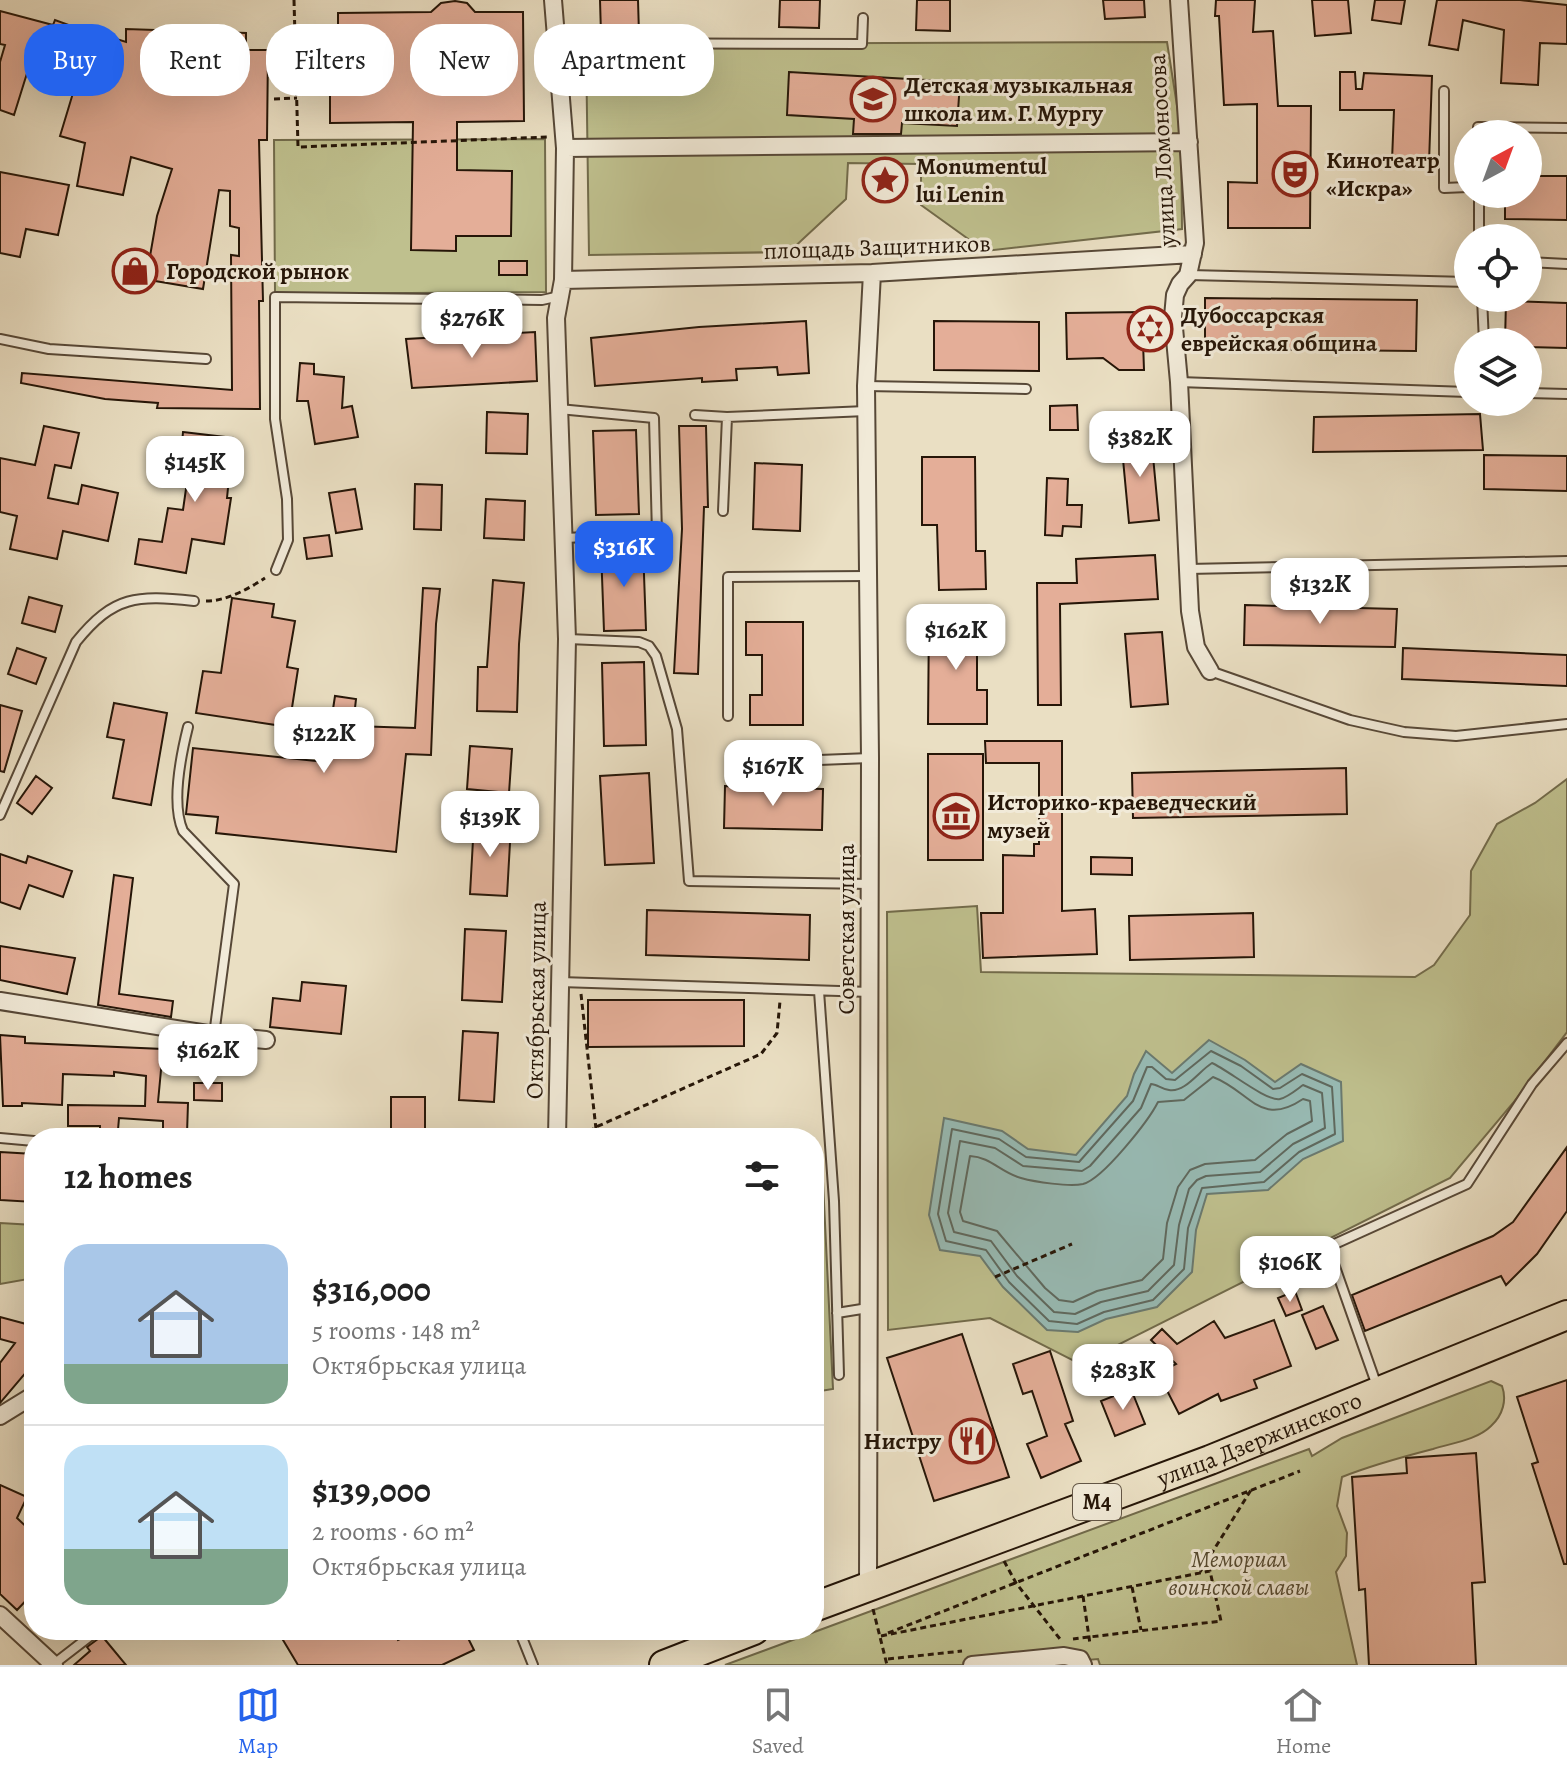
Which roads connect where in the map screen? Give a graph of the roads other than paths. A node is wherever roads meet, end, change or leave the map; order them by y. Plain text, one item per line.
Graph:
1 (553, 0) edge
2 (1179, 0) edge
3 (863, 18) dead end
4 (555, 24) edge
5 (714, 44) edge
6 (1444, 91) dead end
7 (561, 96) edge
8 (1542, 128) edge
9 (1567, 128) edge
10 (565, 142) junction
11 (1189, 142) junction
12 (1454, 188) edge
13 (1193, 254) junction
14 (1542, 263) edge
15 (1567, 264) edge
16 (872, 273) junction
17 (1188, 275) junction
18 (1454, 282) edge
19 (562, 288) junction
20 (0, 339) edge
21 (206, 359) dead end
22 (1179, 382) junction
23 (866, 386) junction
24 (1026, 389) dead end
25 (1454, 392) edge
26 (1542, 393) edge
27 (1567, 394) edge
28 (559, 409) junction
29 (866, 411) junction
30 (695, 415) dead end
31 (727, 417) junction
32 (723, 511) dead end
33 (564, 538) junction
34 (1567, 561) edge
35 (1187, 569) junction
36 (276, 570) road end
37 (867, 576) junction
38 (194, 601) road end
39 (567, 639) junction
40 (1210, 671) joint
41 (728, 716) dead end
42 (1567, 724) edge
43 (188, 727) dead end
44 (870, 758) junction
45 (740, 763) dead end
46 (0, 815) edge
47 (870, 884) junction
48 (560, 982) junction
49 (819, 991) junction
50 (870, 992) junction
51 (0, 1001) edge
52 (214, 1035) junction
53 (266, 1040) dead end
54 (1567, 1043) edge
55 (557, 1128) edge
56 (0, 1138) edge
57 (24, 1140) edge
58 (869, 1307) junction
59 (837, 1313) junction
60 (1567, 1315) edge
61 (839, 1375) dead end
62 (1378, 1390) junction
63 (24, 1401) edge
64 (0, 1416) edge
65 (868, 1586) junction
66 (824, 1603) edge
67 (0, 1615) edge
68 (24, 1638) edge
69 (26, 1640) edge
70 (85, 1640) edge
71 (523, 1640) edge
72 (728, 1640) edge
73 (1087, 1658) edge
74 (53, 1665) edge
75 (533, 1665) edge
76 (664, 1665) edge
77 (972, 1665) edge

1 - 4 street, Октябрьская улица
2 - 11 street, улица Ломоносова
3 - 5 lane
6 - 12 lane
7 - 10 street, Октябрьская улица
8 - 9 lane
10 - 11 street
10 - 19 street, Октябрьская улица
11 - 13 street, улица Ломоносова
13 - 16 street, площадь Защитников
13 - 17 street, улица Ломоносова
14 - 15 lane
16 - 19 street, площадь Защитников
16 - 23 street, Советская улица
17 - 18 lane
17 - 22 street, улица Ломоносова
19 - 28 street, Октябрьская улица
19 - 36 lane
20 - 21 lane
22 - 25 lane
22 - 35 street, улица Ломоносова
23 - 24 lane
23 - 29 street, Советская улица
26 - 27 lane
28 - 33 street, Октябрьская улица
28 - 33 lane
29 - 31 lane
29 - 37 street, Советская улица
30 - 31 lane
31 - 32 lane
33 - 39 street, Октябрьская улица
34 - 35 lane
35 - 40 street, улица Ломоносова
37 - 41 lane
37 - 44 street, Советская улица
38 - 46 lane
39 - 47 lane
39 - 48 street, Октябрьская улица
40 - 42 lane
43 - 52 lane
44 - 45 lane
44 - 47 street, Советская улица
47 - 50 street, Советская улица
48 - 49 lane
48 - 55 street, Октябрьская улица
49 - 50 lane
49 - 59 lane
50 - 58 street, Советская улица
51 - 52 street
52 - 53 street
54 - 62 lane
56 - 57 lane
58 - 59 lane
58 - 65 street, Советская улица
59 - 61 lane
60 - 62 highway, улица Дзержинского / M4
62 - 65 highway, улица Дзержинского / M4
63 - 64 street
65 - 66 highway, улица Дзержинского / M4
67 - 68 street
69 - 74 street
70 - 74 lane
71 - 75 lane
72 - 76 highway
73 - 77 street

